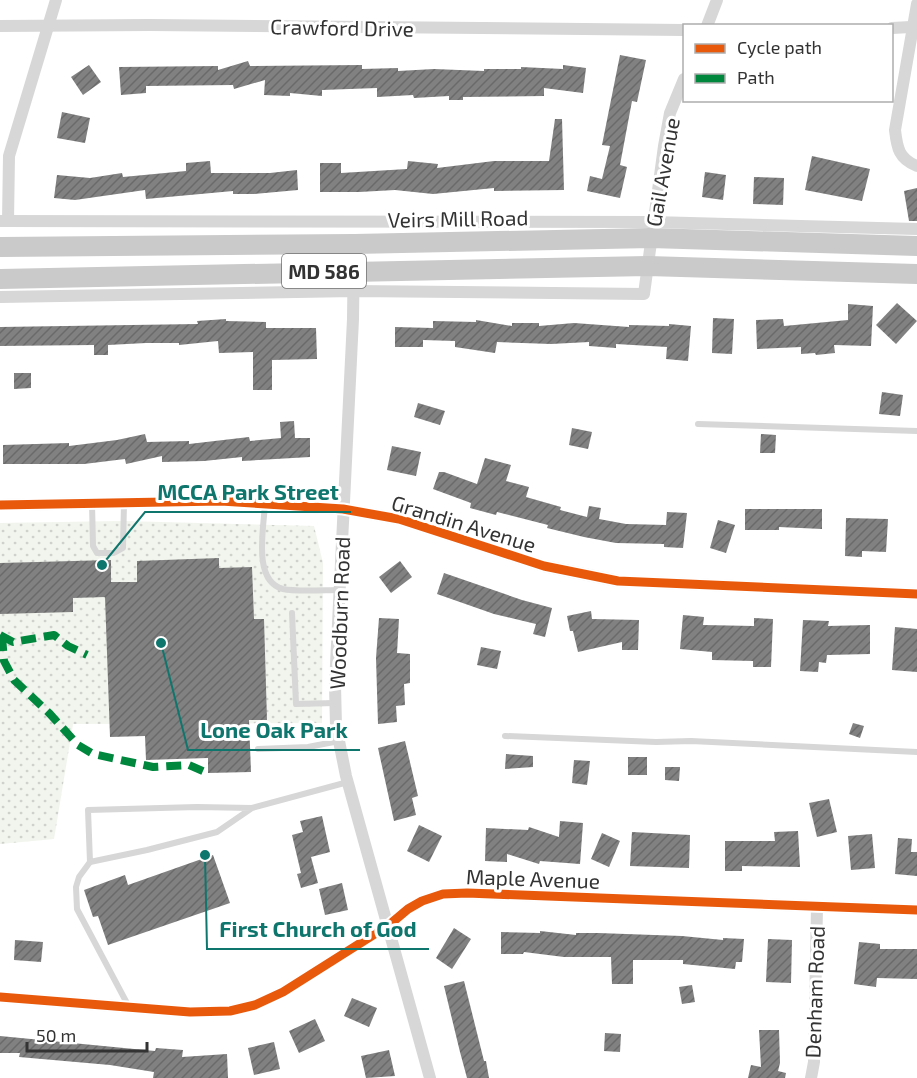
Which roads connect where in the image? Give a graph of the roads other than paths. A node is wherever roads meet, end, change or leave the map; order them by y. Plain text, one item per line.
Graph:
1 (57, 0) edge
2 (717, 0) edge
3 (917, 4) edge
4 (708, 24) edge
5 (0, 26) edge
6 (47, 27) junction
7 (911, 27) junction
8 (893, 28) edge
9 (683, 30) edge
10 (683, 81) edge
11 (917, 166) edge
12 (4, 221) edge
13 (917, 229) edge
14 (652, 230) junction
15 (354, 244) junction
16 (917, 246) edge
17 (0, 247) edge
18 (648, 266) junction
19 (354, 271) junction
20 (917, 274) edge
21 (0, 279) edge
22 (354, 291) junction
23 (0, 297) edge
24 (698, 424) dead end
25 (917, 431) edge
26 (92, 503) junction
27 (124, 503) junction
28 (265, 504) junction
29 (0, 505) edge
30 (343, 509) junction
31 (339, 590) junction
32 (917, 594) edge
33 (292, 613) dead end
34 (336, 703) junction
35 (505, 736) dead end
36 (339, 741) junction
37 (258, 749) dead end
38 (917, 752) edge
39 (348, 782) junction
40 (252, 808) junction
41 (90, 862) junction
42 (817, 907) junction
43 (917, 910) edge
44 (389, 925) junction
45 (0, 997) edge
46 (129, 1007) junction
47 (430, 1078) edge
48 (811, 1078) edge

1 - 6 street
2 - 4 street
3 - 7 street
5 - 6 street, Crawford Drive
6 - 9 street, Crawford Drive
6 - 12 street
7 - 8 street
7 - 11 street
10 - 14 street, Gail Avenue
12 - 14 street, Veirs Mill Road
13 - 14 street, Veirs Mill Road
14 - 15 main road, Veirs Mill Road / MD 586
14 - 16 main road, Veirs Mill Road / MD 586
14 - 18 street, Gail Avenue
15 - 17 main road, Veirs Mill Road / MD 586
15 - 19 street, Woodburn Road
18 - 19 main road, MD 586
18 - 20 main road, MD 586
18 - 22 street
19 - 21 main road, MD 586
19 - 22 street, Woodburn Road
22 - 23 street
22 - 30 street, Woodburn Road
24 - 25 lane
26 - 27 street, Grandin Avenue
26 - 27 lane
26 - 29 street, Grandin Avenue
27 - 28 street, Grandin Avenue
28 - 30 street, Grandin Avenue
28 - 31 lane
30 - 31 street, Woodburn Road
30 - 32 street, Grandin Avenue
31 - 34 street, Woodburn Road
33 - 34 lane
34 - 36 street, Woodburn Road
35 - 38 lane
36 - 37 lane
36 - 39 street, Woodburn Road
39 - 40 lane
39 - 44 street, Woodburn Road
40 - 41 lane
40 - 41 lane
41 - 46 lane
42 - 43 street, Maple Avenue
42 - 44 street, Maple Avenue
42 - 48 street, Denham Road
44 - 46 street, Maple Avenue
44 - 47 street, Woodburn Road
45 - 46 street, Maple Avenue

